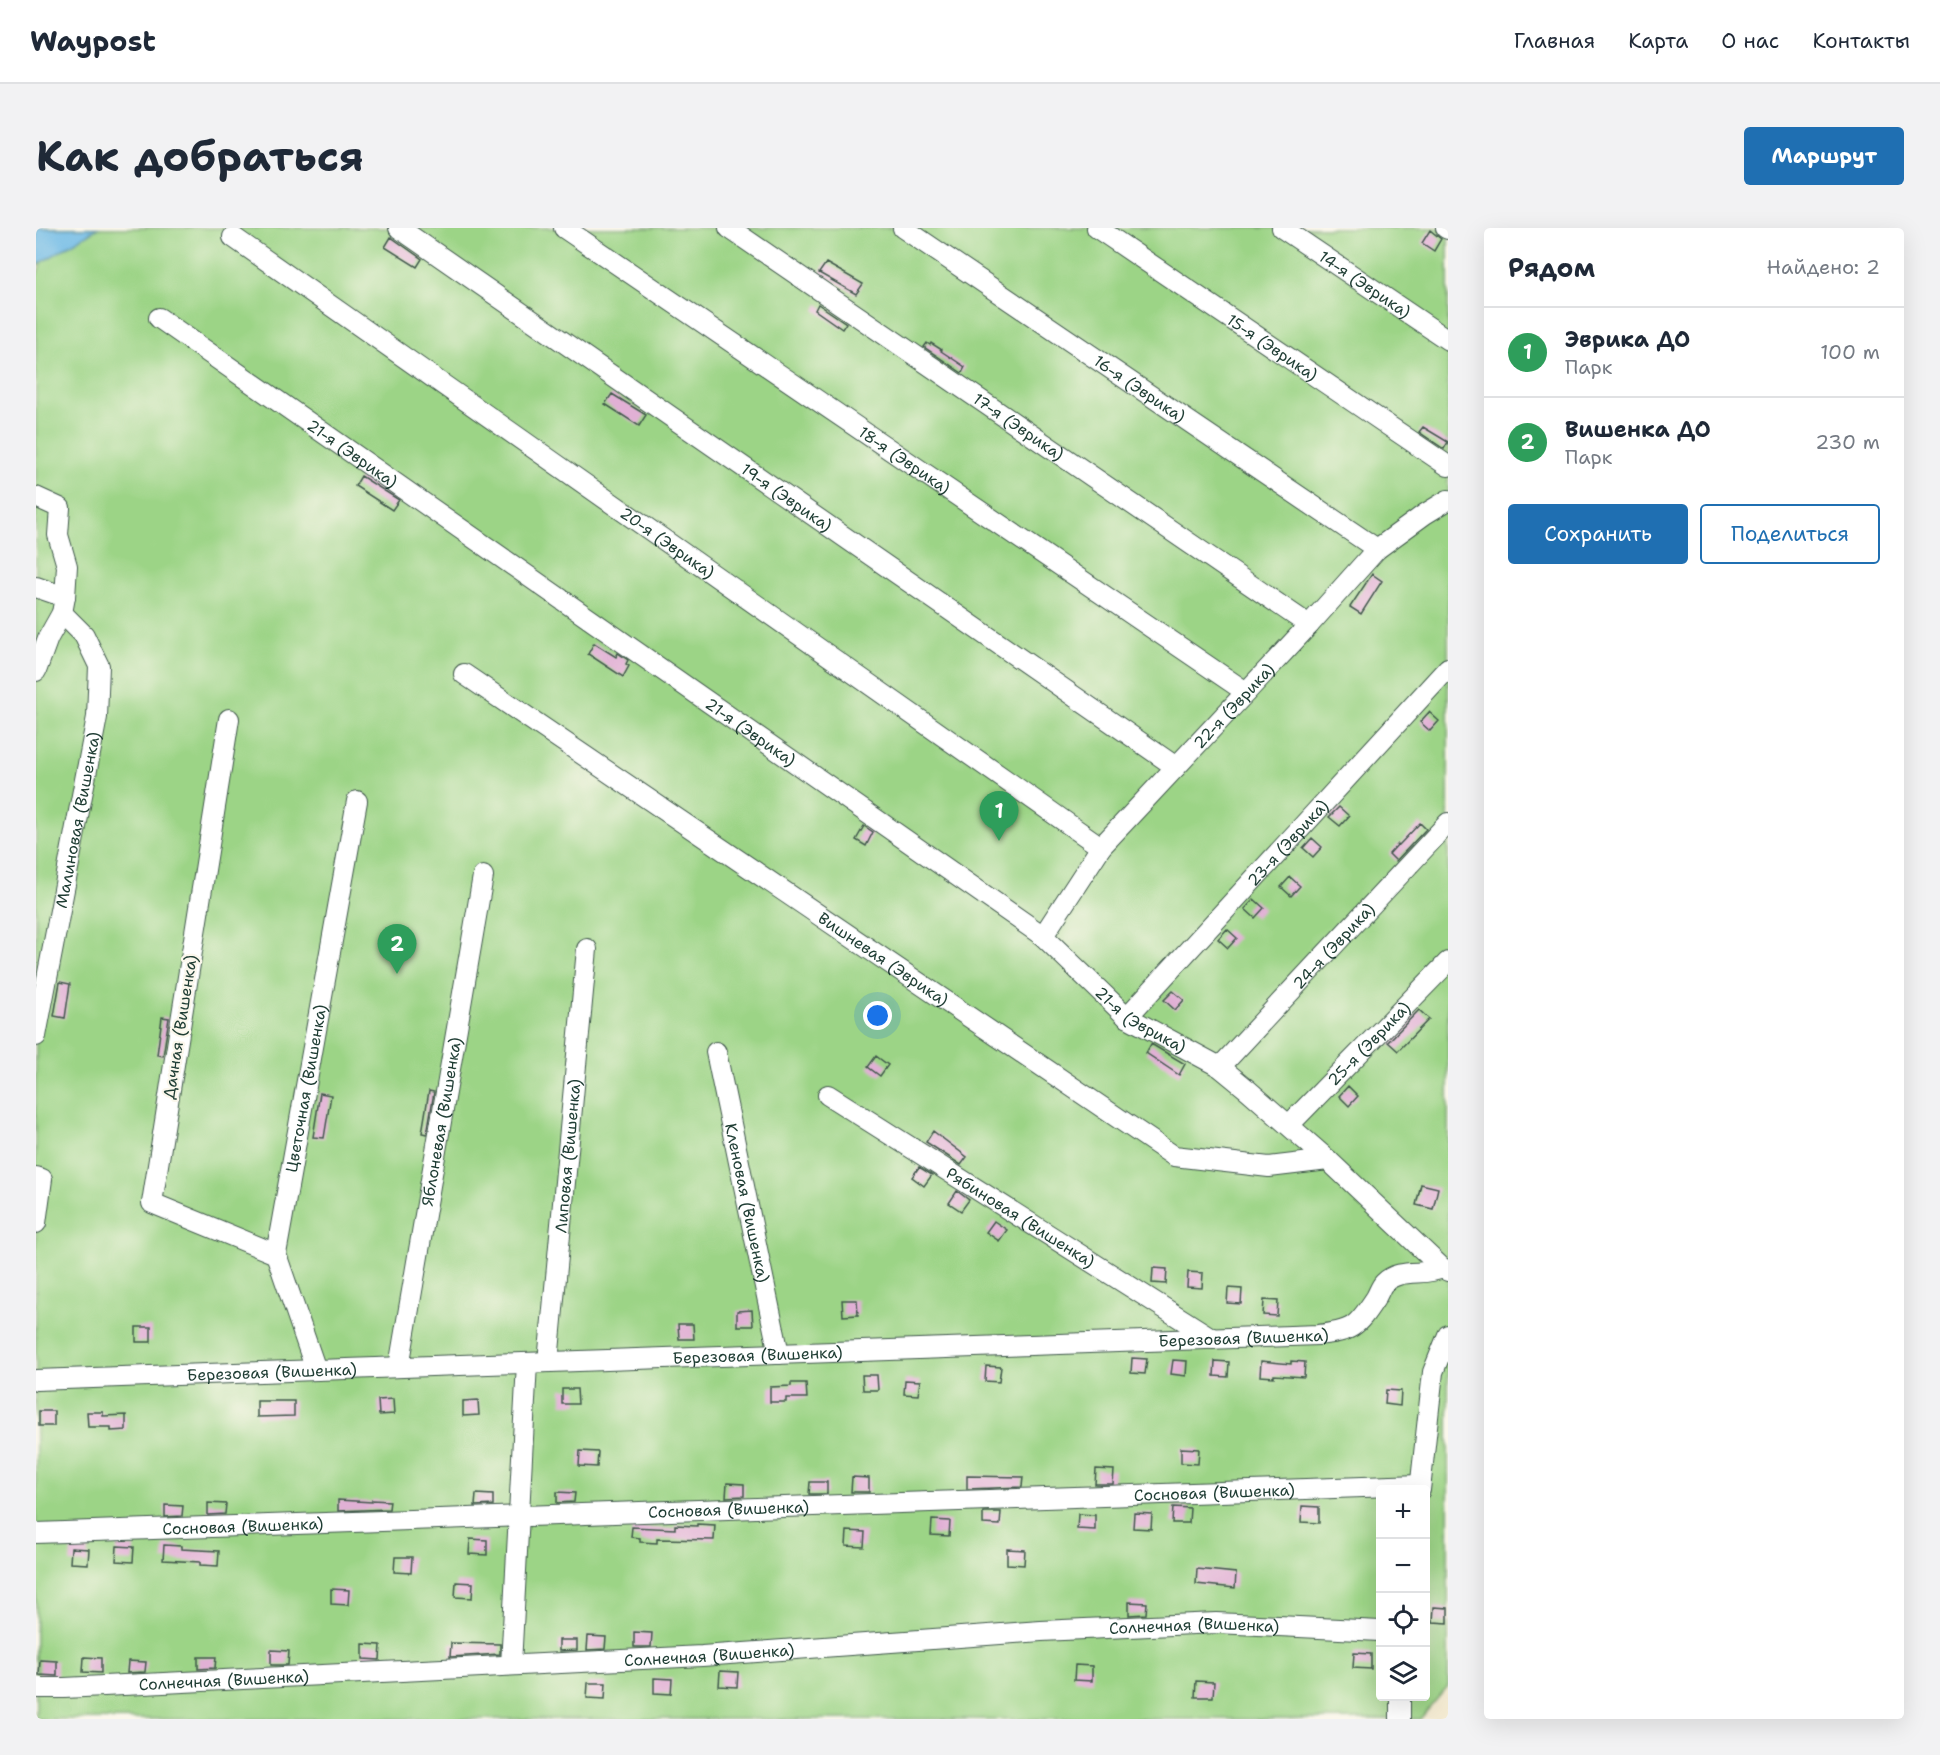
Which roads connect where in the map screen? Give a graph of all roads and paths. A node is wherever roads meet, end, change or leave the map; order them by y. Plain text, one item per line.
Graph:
1 (399, 228) edge
2 (564, 228) edge
3 (729, 228) edge
4 (903, 228) edge
5 (1097, 228) edge
6 (1282, 228) edge
7 (232, 237) dead end
8 (159, 318) dead end
9 (1448, 340) edge
10 (1448, 466) edge
11 (36, 497) edge
12 (1448, 500) edge
13 (1377, 549) junction
14 (36, 587) edge
15 (63, 605) junction
16 (1309, 625) junction
17 (42, 637) edge
18 (1448, 668) edge
19 (36, 671) edge
20 (464, 674) dead end
21 (1246, 692) junction
22 (229, 719) dead end
23 (1176, 767) junction
24 (357, 801) dead end
25 (1448, 824) edge
26 (1101, 847) junction
27 (483, 876) dead end
28 (1043, 936) junction
29 (587, 949) dead end
30 (1448, 962) edge
31 (1127, 1017) junction
32 (36, 1036) edge
33 (716, 1052) dead end
34 (1220, 1068) junction
35 (828, 1095) dead end
36 (1289, 1125) junction
37 (1328, 1160) junction
38 (36, 1177) edge
39 (36, 1223) edge
40 (276, 1254) junction
41 (1445, 1269) edge
42 (1448, 1335) edge
43 (1213, 1339) junction
44 (779, 1354) junction
45 (548, 1362) junction
46 (527, 1363) junction
47 (399, 1367) junction
48 (316, 1370) junction
49 (36, 1380) edge
50 (1420, 1485) edge
51 (1376, 1488) edge
52 (519, 1517) junction
53 (36, 1533) edge
54 (1376, 1631) edge
55 (511, 1665) junction
56 (36, 1688) edge
57 (1400, 1701) edge
58 (1400, 1719) edge

1 - 23 lane, 19-я (Эврика)
2 - 21 lane, 18-я (Эврика)
3 - 16 lane, 17-я (Эврика)
4 - 13 lane, 16-я (Эврика)
5 - 10 lane, 15-я (Эврика)
6 - 9 lane, 14-я (Эврика)
7 - 26 lane, 20-я (Эврика)
8 - 28 lane, 21-я (Эврика)
11 - 15 lane
12 - 13 lane, 22-я (Эврика)
13 - 16 lane, 22-я (Эврика)
14 - 15 lane
15 - 17 lane
15 - 32 lane, Малиновая (Вишенка)
16 - 21 lane, 22-я (Эврика)
17 - 19 lane
18 - 31 lane, 23-я (Эврика)
20 - 37 lane, Вишневая (Эврика)
21 - 23 lane, 22-я (Эврика)
22 - 40 lane, Дачная (Вишенка)
23 - 26 lane, 22-я (Эврика)
24 - 40 lane, Цветочная (Вишенка)
25 - 34 lane, 24-я (Эврика)
26 - 28 lane, 22-я (Эврика)
27 - 47 lane, Яблоневая (Вишенка)
28 - 31 lane, 21-я (Эврика)
29 - 45 lane, Липовая (Вишенка)
30 - 36 lane, 25-я (Эврика)
31 - 34 lane, 21-я (Эврика)
33 - 44 lane, Кленовая (Вишенка)
34 - 36 lane, 21-я (Эврика)
35 - 43 lane, Рябиновая (Вишенка)
36 - 37 lane, 21-я (Эврика)
37 - 41 lane, 21-я (Эврика)
38 - 39 lane
40 - 48 lane, Цветочная (Вишенка)
41 - 43 lane, Березовая (Вишенка)
42 - 50 lane
43 - 44 lane, Березовая (Вишенка)
44 - 45 lane, Березовая (Вишенка)
45 - 46 lane, Березовая (Вишенка)
46 - 47 lane, Березовая (Вишенка)
46 - 52 lane
47 - 48 lane, Березовая (Вишенка)
48 - 49 lane, Березовая (Вишенка)
51 - 52 lane, Сосновая (Вишенка)
52 - 53 lane, Сосновая (Вишенка)
52 - 55 lane
54 - 55 lane, Солнечная (Вишенка)
55 - 56 lane, Солнечная (Вишенка)
57 - 58 lane

